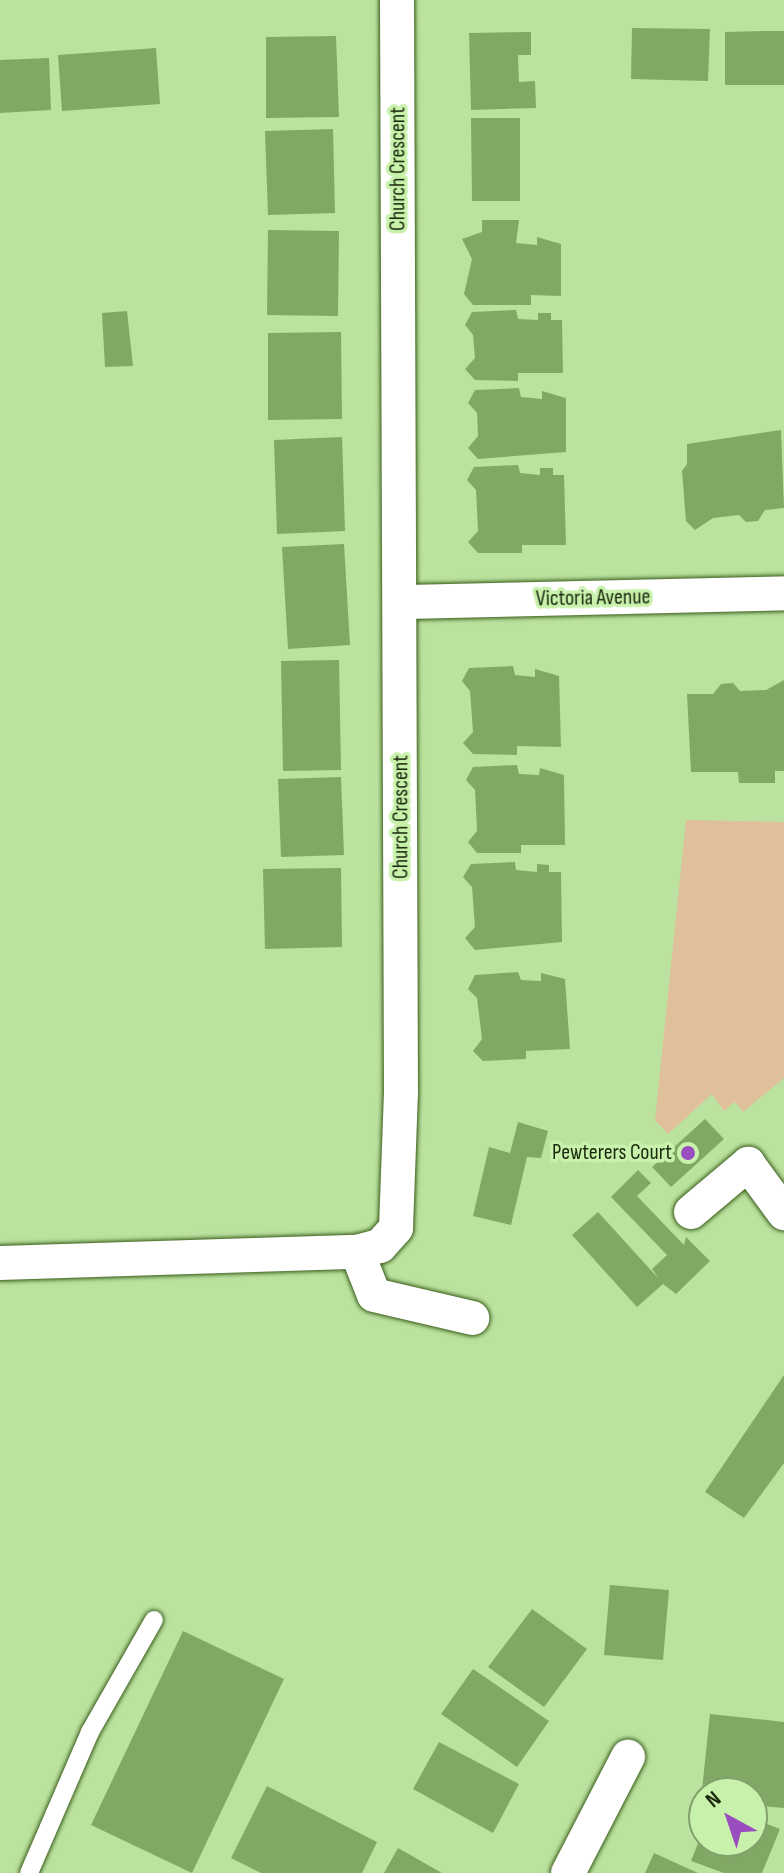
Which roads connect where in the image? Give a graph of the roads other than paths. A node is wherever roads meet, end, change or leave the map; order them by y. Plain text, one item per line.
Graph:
1 (397, 0) edge
2 (784, 593) edge
3 (401, 602) junction
4 (691, 1212) dead end
5 (784, 1213) edge
6 (357, 1252) junction
7 (0, 1263) edge
8 (472, 1318) dead end
9 (154, 1620) dead end
10 (628, 1757) dead end
11 (29, 1873) edge
12 (568, 1873) edge

1 - 3 street, Church Crescent
2 - 3 street, Victoria Avenue
3 - 6 street, Church Crescent
4 - 5 street
6 - 7 street, Church Crescent
6 - 8 street
9 - 11 lane
10 - 12 street

